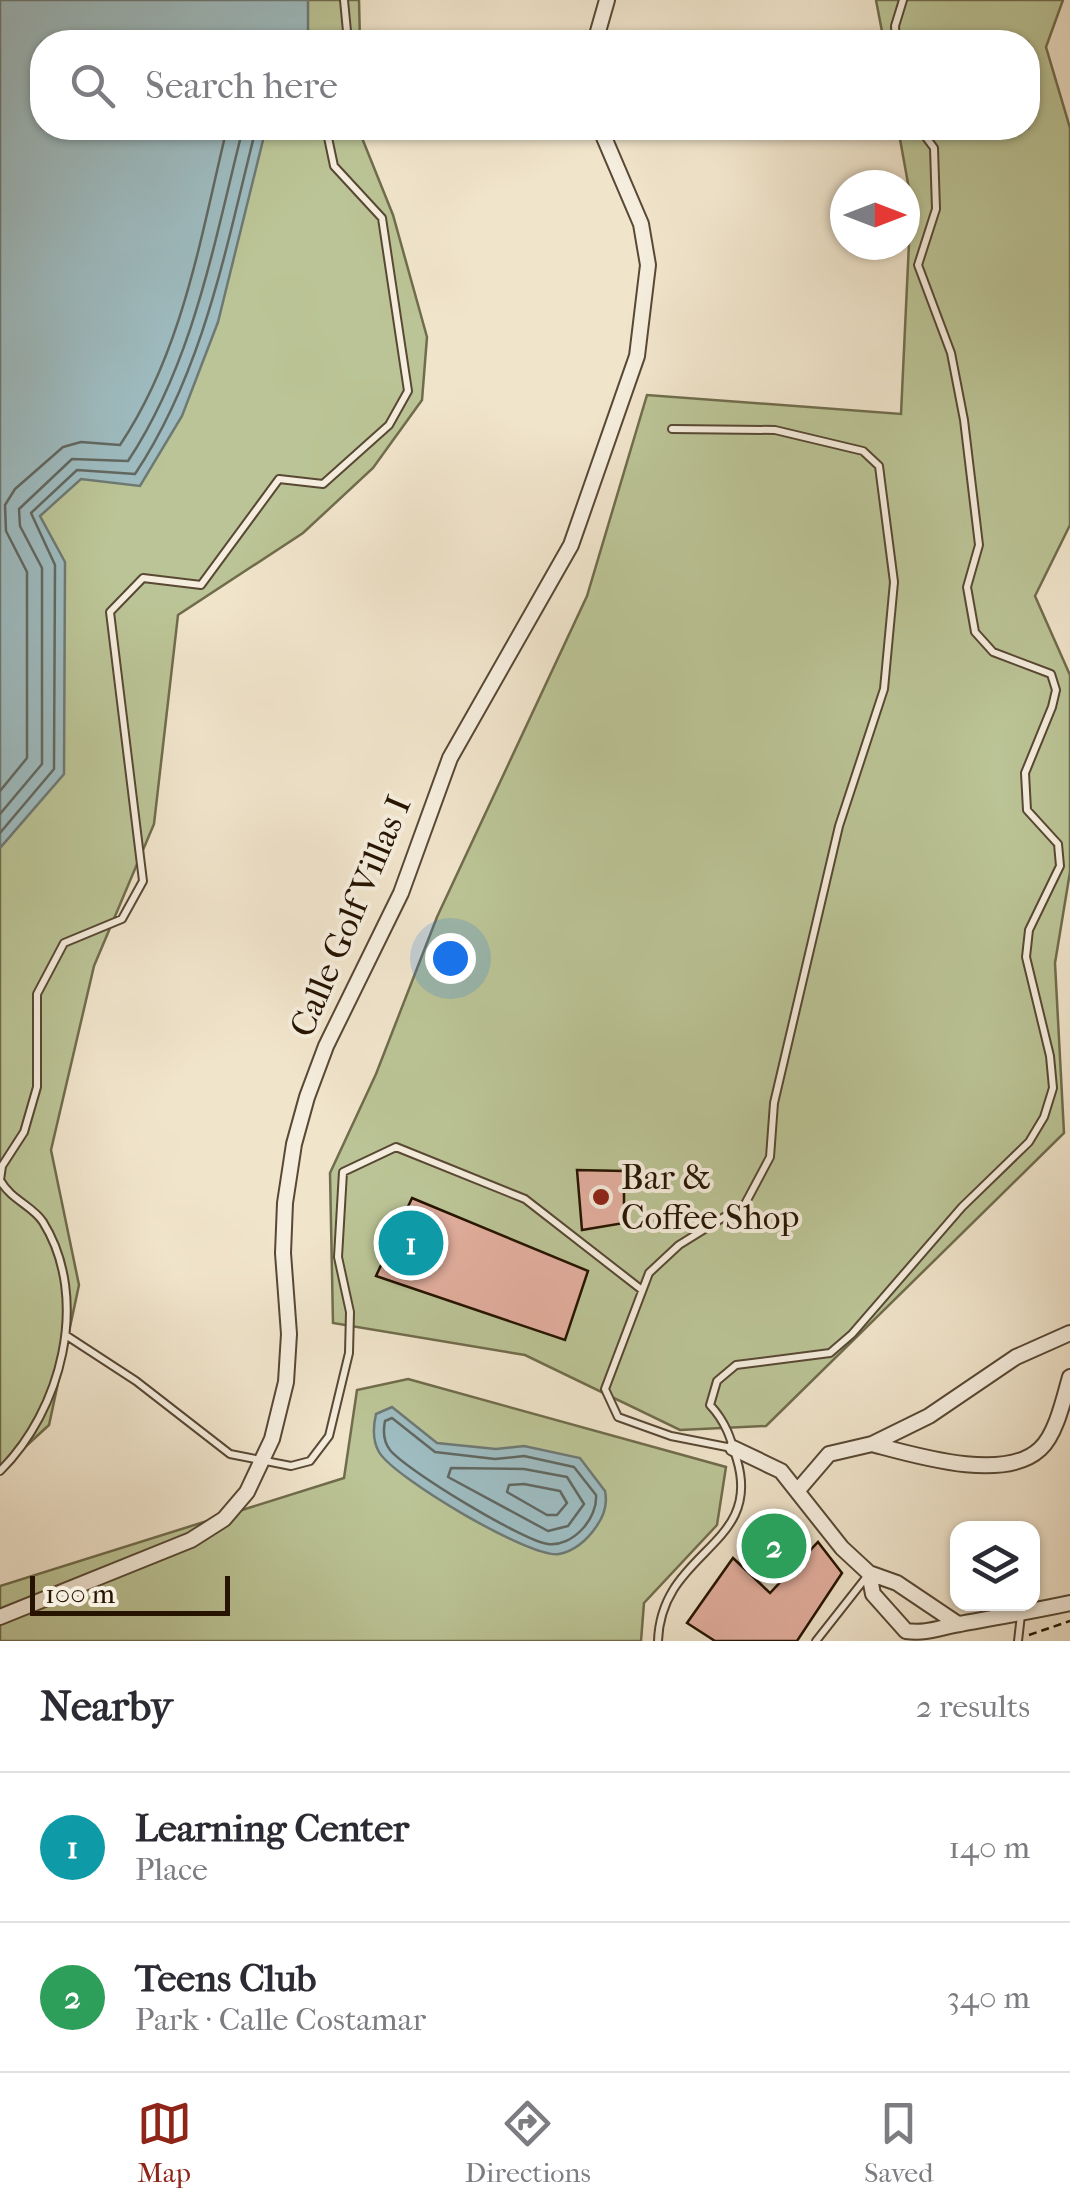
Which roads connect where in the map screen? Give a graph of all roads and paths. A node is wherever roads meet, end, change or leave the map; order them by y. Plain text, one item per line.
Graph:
1 (344, 0) edge
2 (607, 0) edge
3 (903, 0) edge
4 (347, 30) edge
5 (598, 30) edge
6 (895, 30) edge
7 (329, 140) edge
8 (605, 140) edge
9 (928, 140) edge
10 (672, 429) dead end
11 (642, 1290) junction
12 (1070, 1333) edge
13 (66, 1336) junction
14 (1070, 1377) edge
15 (872, 1444) junction
16 (733, 1448) junction
17 (261, 1462) junction
18 (0, 1471) edge
19 (799, 1489) junction
20 (869, 1573) junction
21 (1070, 1603) edge
22 (1022, 1614) junction
23 (0, 1618) edge
24 (1070, 1621) edge
25 (958, 1624) junction
26 (902, 1636) edge
27 (1018, 1640) edge
28 (658, 1641) edge
29 (816, 1641) edge
30 (955, 1641) edge

1 - 4 lane
2 - 5 street
3 - 6 lane
7 - 13 lane
8 - 17 street, Calle Golf Villas I
9 - 16 lane
10 - 11 lane
11 - 16 lane
11 - 17 lane
12 - 15 street
13 - 17 lane
13 - 18 lane
14 - 15 street
15 - 19 street
16 - 19 street
16 - 28 lane
17 - 23 street, Calle Golf Villas I
19 - 20 street
20 - 25 street
20 - 26 street
20 - 29 lane
21 - 22 street
22 - 25 street
22 - 27 lane
24 - 27 path
25 - 26 street
25 - 30 street

